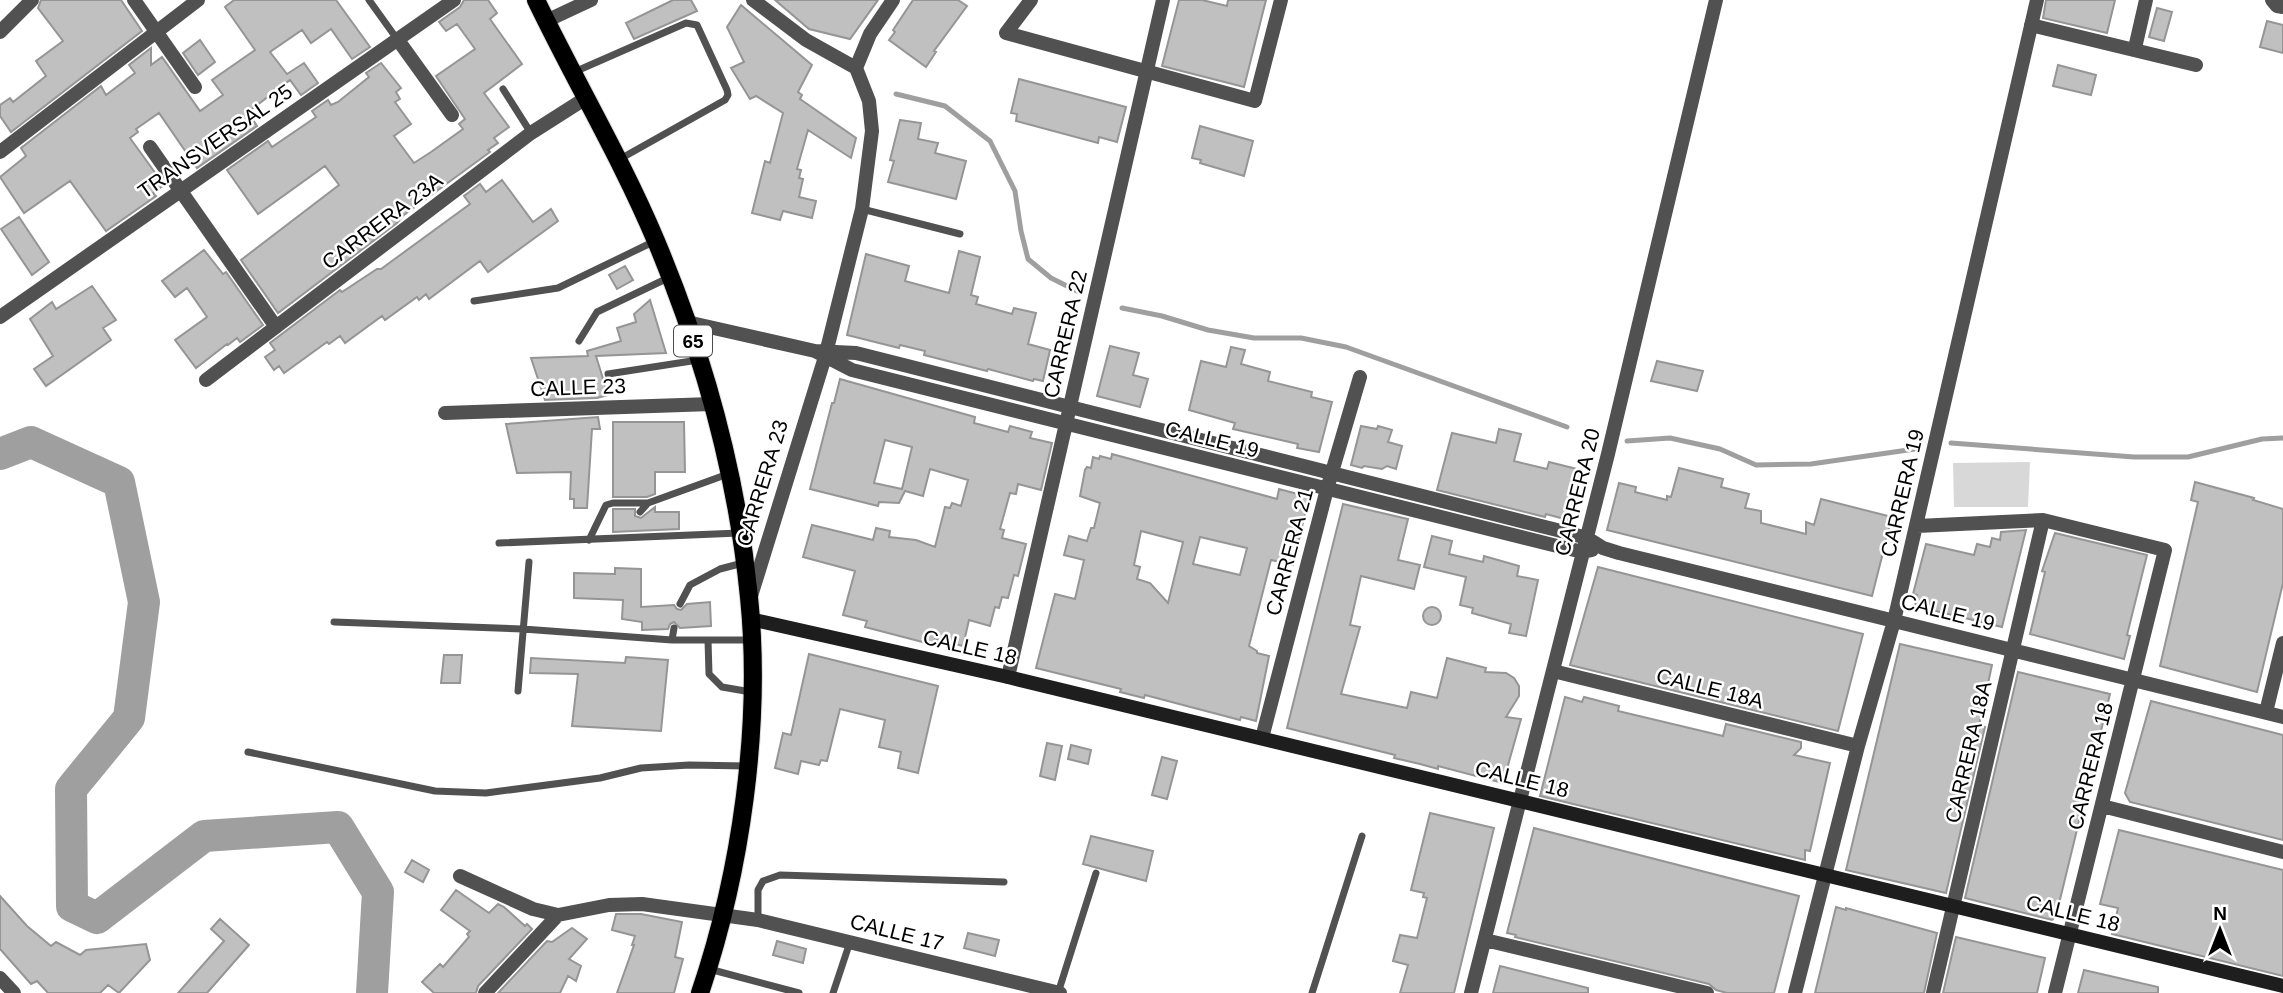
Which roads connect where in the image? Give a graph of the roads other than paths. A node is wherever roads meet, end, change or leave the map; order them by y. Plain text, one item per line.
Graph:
1 (32, 0) edge
2 (134, 0) edge
3 (198, 0) edge
4 (369, 0) edge
5 (454, 0) edge
6 (536, 0) edge
7 (591, 0) edge
8 (753, 0) edge
9 (893, 0) edge
10 (1031, 0) edge
11 (1163, 0) edge
12 (1281, 0) edge
13 (1716, 0) edge
14 (2037, 0) edge
15 (2146, 0) edge
16 (2272, 0) edge
17 (2283, 7) edge
18 (546, 21) junction
19 (2031, 25) junction
20 (156, 31) junction
21 (0, 32) edge
22 (398, 40) junction
23 (2135, 48) junction
24 (2196, 65) dead end
25 (856, 68) junction
26 (1147, 72) junction
27 (571, 73) junction
28 (195, 87) dead end
29 (503, 89) dead end
30 (586, 98) junction
31 (452, 115) dead end
32 (531, 133) junction
33 (150, 147) dead end
34 (0, 152) edge
35 (619, 160) junction
36 (180, 191) junction
37 (862, 208) junction
38 (960, 233) dead end
39 (656, 240) junction
40 (670, 277) junction
41 (474, 301) dead end
42 (0, 317) edge
43 (687, 322) junction
44 (276, 327) junction
45 (579, 341) dead end
46 (822, 353) junction
47 (699, 360) junction
48 (608, 374) dead end
49 (1360, 377) dead end
50 (206, 380) dead end
51 (712, 404) junction
52 (1070, 407) junction
53 (445, 413) dead end
54 (1066, 424) junction
55 (729, 474) junction
56 (1329, 481) junction
57 (648, 503) junction
58 (640, 512) dead end
59 (2043, 520) junction
60 (1916, 526) junction
61 (740, 533) junction
62 (589, 540) junction
63 (499, 543) dead end
64 (1585, 545) junction
65 (529, 562) dead end
66 (745, 562) junction
67 (750, 600) junction
68 (680, 604) dead end
69 (750, 619) junction
70 (1894, 621) junction
71 (334, 622) dead end
72 (674, 628) dead end
73 (523, 629) junction
74 (672, 639) junction
75 (708, 640) junction
76 (751, 640) junction
77 (2283, 643) edge
78 (2014, 650) junction
79 (1553, 671) junction
80 (1008, 677) junction
81 (2133, 680) junction
82 (517, 691) dead end
83 (751, 692) junction
84 (2266, 712) junction
85 (2283, 717) edge
86 (1262, 738) junction
87 (1857, 746) junction
88 (248, 752) dead end
89 (748, 766) junction
90 (1520, 800) junction
91 (2102, 806) junction
92 (1362, 836) dead end
93 (2283, 852) edge
94 (1096, 873) dead end
95 (1824, 875) junction
96 (460, 876) dead end
97 (1004, 882) dead end
98 (1954, 906) junction
99 (723, 914) junction
100 (558, 915) junction
101 (758, 920) junction
102 (2070, 934) junction
103 (1485, 940) junction
104 (850, 942) junction
105 (708, 968) junction
106 (0, 978) edge
107 (2283, 986) edge
108 (774, 990) edge
109 (14, 993) edge
110 (485, 993) edge
111 (700, 993) edge
112 (799, 993) edge
113 (833, 993) edge
114 (1059, 993) edge
115 (1312, 993) edge
116 (1471, 993) edge
117 (1707, 993) edge
118 (1795, 993) edge
119 (1933, 993) edge
120 (2055, 993) edge

1 - 21 street
2 - 20 street
3 - 20 street
4 - 22 lane
5 - 22 street, TRANSVERSAL 25
6 - 18 main road, 65
7 - 18 street
8 - 25 street
9 - 25 street
10 - 26 street
11 - 26 street, CARRERA 22
12 - 26 street
13 - 64 street, CARRERA 20
14 - 19 street, CARRERA 19
15 - 23 street
16 - 17 street
18 - 27 main road, 65
19 - 23 street
19 - 60 street, CARRERA 19
20 - 28 street
20 - 34 street
22 - 31 street
22 - 36 street, TRANSVERSAL 25
23 - 24 street
25 - 37 street, CARRERA 23
26 - 52 street, CARRERA 22
27 - 30 main road, 65
27 - 35 lane
29 - 32 lane
30 - 32 street, CARRERA 23A
30 - 35 main road, 65
32 - 44 street, CARRERA 23A
33 - 36 street
35 - 39 main road, 65
36 - 42 street, TRANSVERSAL 25
36 - 44 street
37 - 38 lane
37 - 46 street, CARRERA 23
39 - 40 main road, 65
39 - 41 lane
40 - 43 main road, 65
40 - 45 lane
43 - 46 street, CALLE 19
43 - 47 main road, 65
44 - 50 street, CARRERA 23A
46 - 52 street, CALLE 19
46 - 54 street, CALLE 19
46 - 67 street, CARRERA 23
47 - 48 lane
47 - 51 main road, 65
49 - 56 street, CARRERA 21
51 - 53 street, CALLE 23
51 - 55 main road, 65
52 - 54 street, CARRERA 22
52 - 56 street, CALLE 19
54 - 56 street, CALLE 19
54 - 80 street, CARRERA 22
55 - 57 lane
55 - 61 main road, 65
56 - 64 street, CALLE 19
56 - 86 street, CARRERA 21
57 - 58 lane
57 - 62 lane
59 - 60 street
59 - 78 street, CARRERA 18A
59 - 81 street, CARRERA 18
60 - 70 street, CARRERA 19
61 - 62 lane
61 - 66 main road, 65
62 - 63 lane
64 - 70 street, CALLE 19
64 - 79 street, CARRERA 20
65 - 73 lane
66 - 67 main road, 65
66 - 68 lane
67 - 69 main road, CARRERA 23 / 65
69 - 76 main road, CARRERA 23 / 65
69 - 80 street, CALLE 18
70 - 78 street, CALLE 19
70 - 87 street, CARRERA 19
71 - 73 lane
72 - 74 lane
73 - 74 lane
73 - 82 lane
74 - 75 lane
75 - 76 lane
75 - 83 lane
76 - 83 main road, CARRERA 23 / 65
77 - 84 street
78 - 81 street, CALLE 19
78 - 98 street, CARRERA 18A
79 - 87 street, CALLE 18A
79 - 90 street, CARRERA 20
80 - 86 street, CALLE 18
81 - 84 street, CALLE 19
81 - 91 street, CARRERA 18
83 - 89 main road, CARRERA 23 / 65
84 - 85 street, CALLE 19
86 - 90 street, CALLE 18
87 - 95 street, CARRERA 19
88 - 89 lane
89 - 99 main road, CARRERA 23 / 65
90 - 95 street, CALLE 18
90 - 103 street, CARRERA 20
91 - 93 street
91 - 102 street, CARRERA 18
92 - 115 lane
94 - 114 lane
95 - 98 street, CALLE 18
95 - 118 street, CARRERA 19
96 - 100 street
97 - 101 lane
98 - 102 street, CALLE 18
98 - 119 street, CARRERA 18A
99 - 100 street, CALLE 17
99 - 101 street, CALLE 17
99 - 105 main road, CARRERA 23 / 65
100 - 110 street
101 - 104 street, CALLE 17
102 - 107 street, CALLE 18
102 - 120 street, CARRERA 18
103 - 116 street, CARRERA 20
103 - 117 street
104 - 113 lane
104 - 114 street, CALLE 17
105 - 108 lane
105 - 111 main road, CARRERA 23 / 65
106 - 109 street
108 - 112 lane

